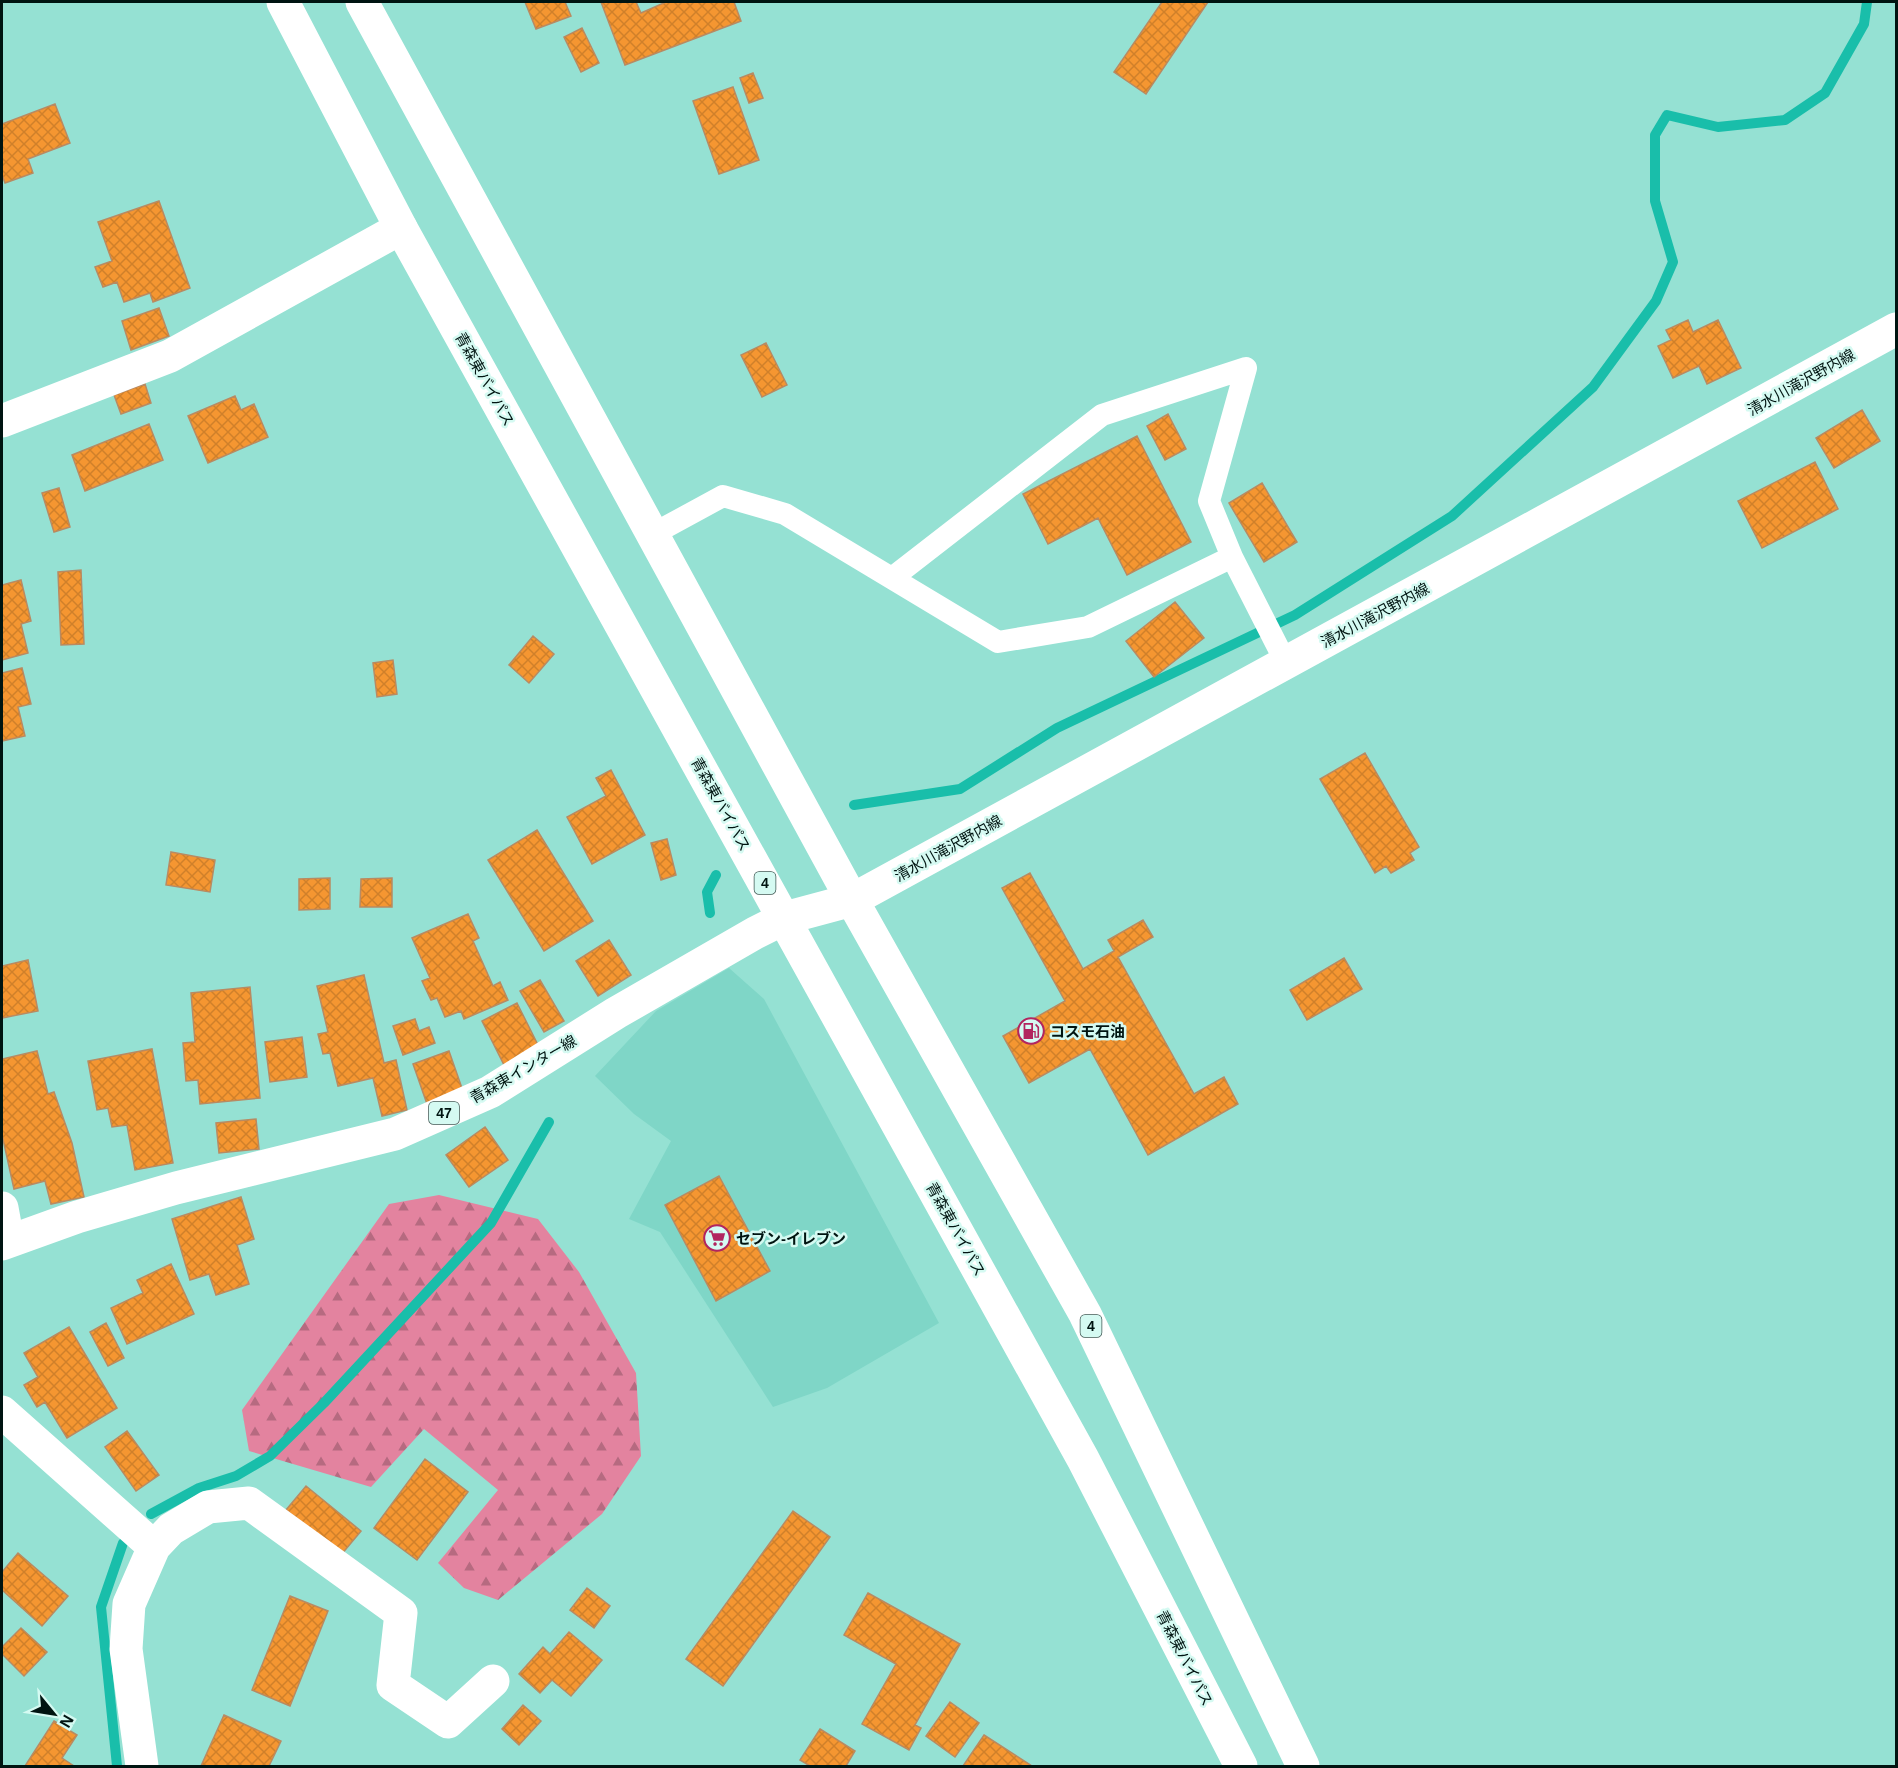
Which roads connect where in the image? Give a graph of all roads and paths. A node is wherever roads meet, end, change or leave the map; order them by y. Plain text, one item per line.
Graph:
1 (284, 2) edge
2 (362, 2) edge
3 (401, 228) junction
4 (1896, 329) edge
5 (2, 421) edge
6 (653, 534) junction
7 (1232, 557) junction
8 (892, 578) junction
9 (1280, 651) junction
10 (852, 900) junction
11 (784, 918) junction
12 (2, 1208) edge
13 (5, 1242) edge
14 (2, 1412) edge
15 (154, 1547) junction
16 (493, 1681) dead end
17 (142, 1767) edge
18 (1241, 1767) edge
19 (1303, 1767) edge

1 - 3 main road, 青森東バイパス / 4
2 - 6 main road, 4
3 - 5 main road
3 - 11 main road, 青森東バイパス / 4
4 - 9 main road, 清水川滝沢野内線
6 - 8 lane
6 - 10 main road, 4
7 - 8 lane
7 - 8 lane
7 - 9 lane
9 - 10 main road, 清水川滝沢野内線
10 - 11 main road, 青森東インター線 / 47
10 - 19 main road, 4
11 - 13 main road, 青森東インター線 / 47
11 - 18 main road, 青森東バイパス / 4
12 - 13 main road
14 - 15 main road
15 - 16 main road
15 - 17 main road

